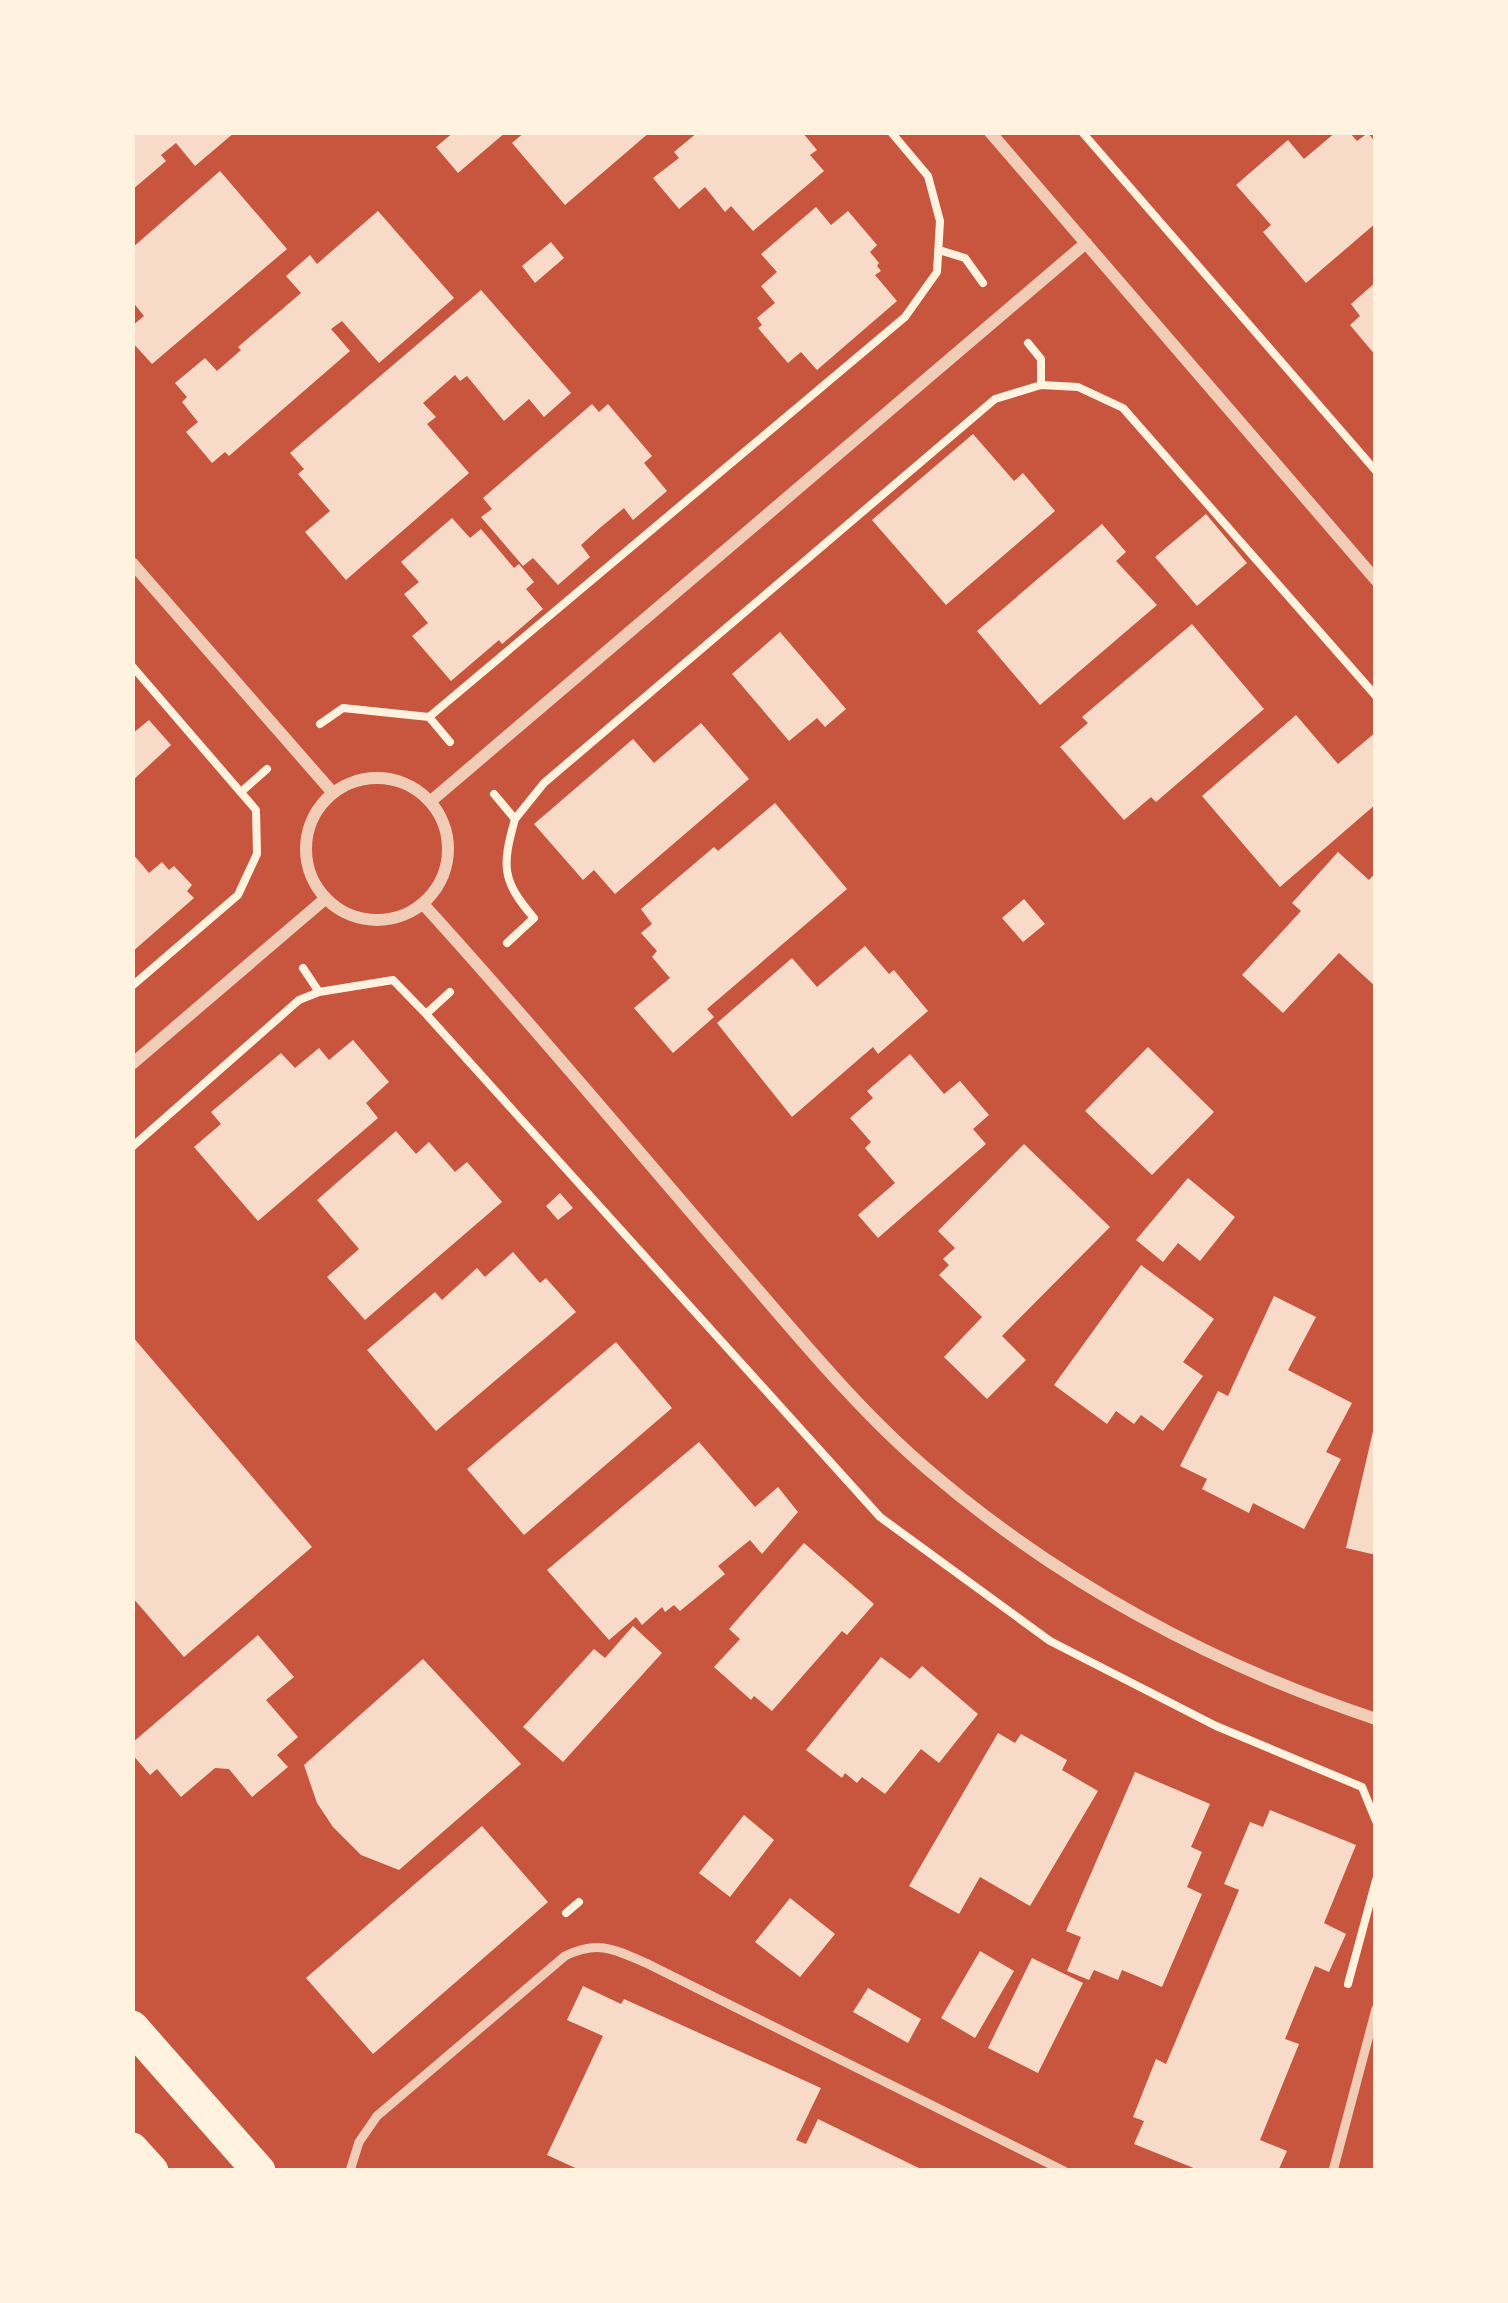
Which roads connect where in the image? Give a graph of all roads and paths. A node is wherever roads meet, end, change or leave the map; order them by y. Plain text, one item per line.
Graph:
1 (891, 132) edge
2 (990, 132) edge
3 (1082, 132) edge
4 (1086, 242) junction
5 (939, 250) junction
6 (965, 258) dead end
7 (1041, 359) dead end
8 (1041, 385) junction
9 (1376, 471) edge
10 (132, 563) edge
11 (1376, 580) edge
12 (132, 666) edge
13 (1376, 696) edge
14 (429, 717) junction
15 (326, 718) dead end
16 (445, 736) dead end
17 (257, 778) dead end
18 (241, 792) junction
19 (333, 793) junction
20 (431, 801) junction
21 (500, 802) dead end
22 (515, 819) junction
23 (238, 895) junction
24 (325, 898) junction
25 (423, 904) junction
26 (251, 909) dead end
27 (512, 939) dead end
28 (307, 972) dead end
29 (132, 986) edge
30 (319, 992) junction
31 (446, 995) dead end
32 (132, 1064) edge
33 (132, 1147) edge
34 (1376, 1719) edge
35 (1362, 1787) dead end
36 (1376, 1792) edge
37 (1376, 2009) edge
38 (132, 2027) edge
39 (132, 2149) edge
40 (152, 2171) edge
41 (259, 2171) edge
42 (350, 2171) edge
43 (1064, 2171) edge
44 (1333, 2171) edge

1 - 5 path
2 - 4 street
3 - 9 path
4 - 11 street
4 - 20 street
5 - 6 path
5 - 14 path
7 - 8 path
8 - 13 path
8 - 22 path
10 - 19 street
12 - 18 path
14 - 15 path
14 - 16 path
17 - 18 path
18 - 23 path
19 - 20 street
19 - 24 street
20 - 25 street
21 - 22 path
22 - 27 path
23 - 26 path
23 - 29 path
24 - 25 street
24 - 32 street
25 - 34 street
28 - 30 path
30 - 31 path
30 - 33 path
35 - 36 path
37 - 44 lane
38 - 41 highway
39 - 40 highway
42 - 43 lane

